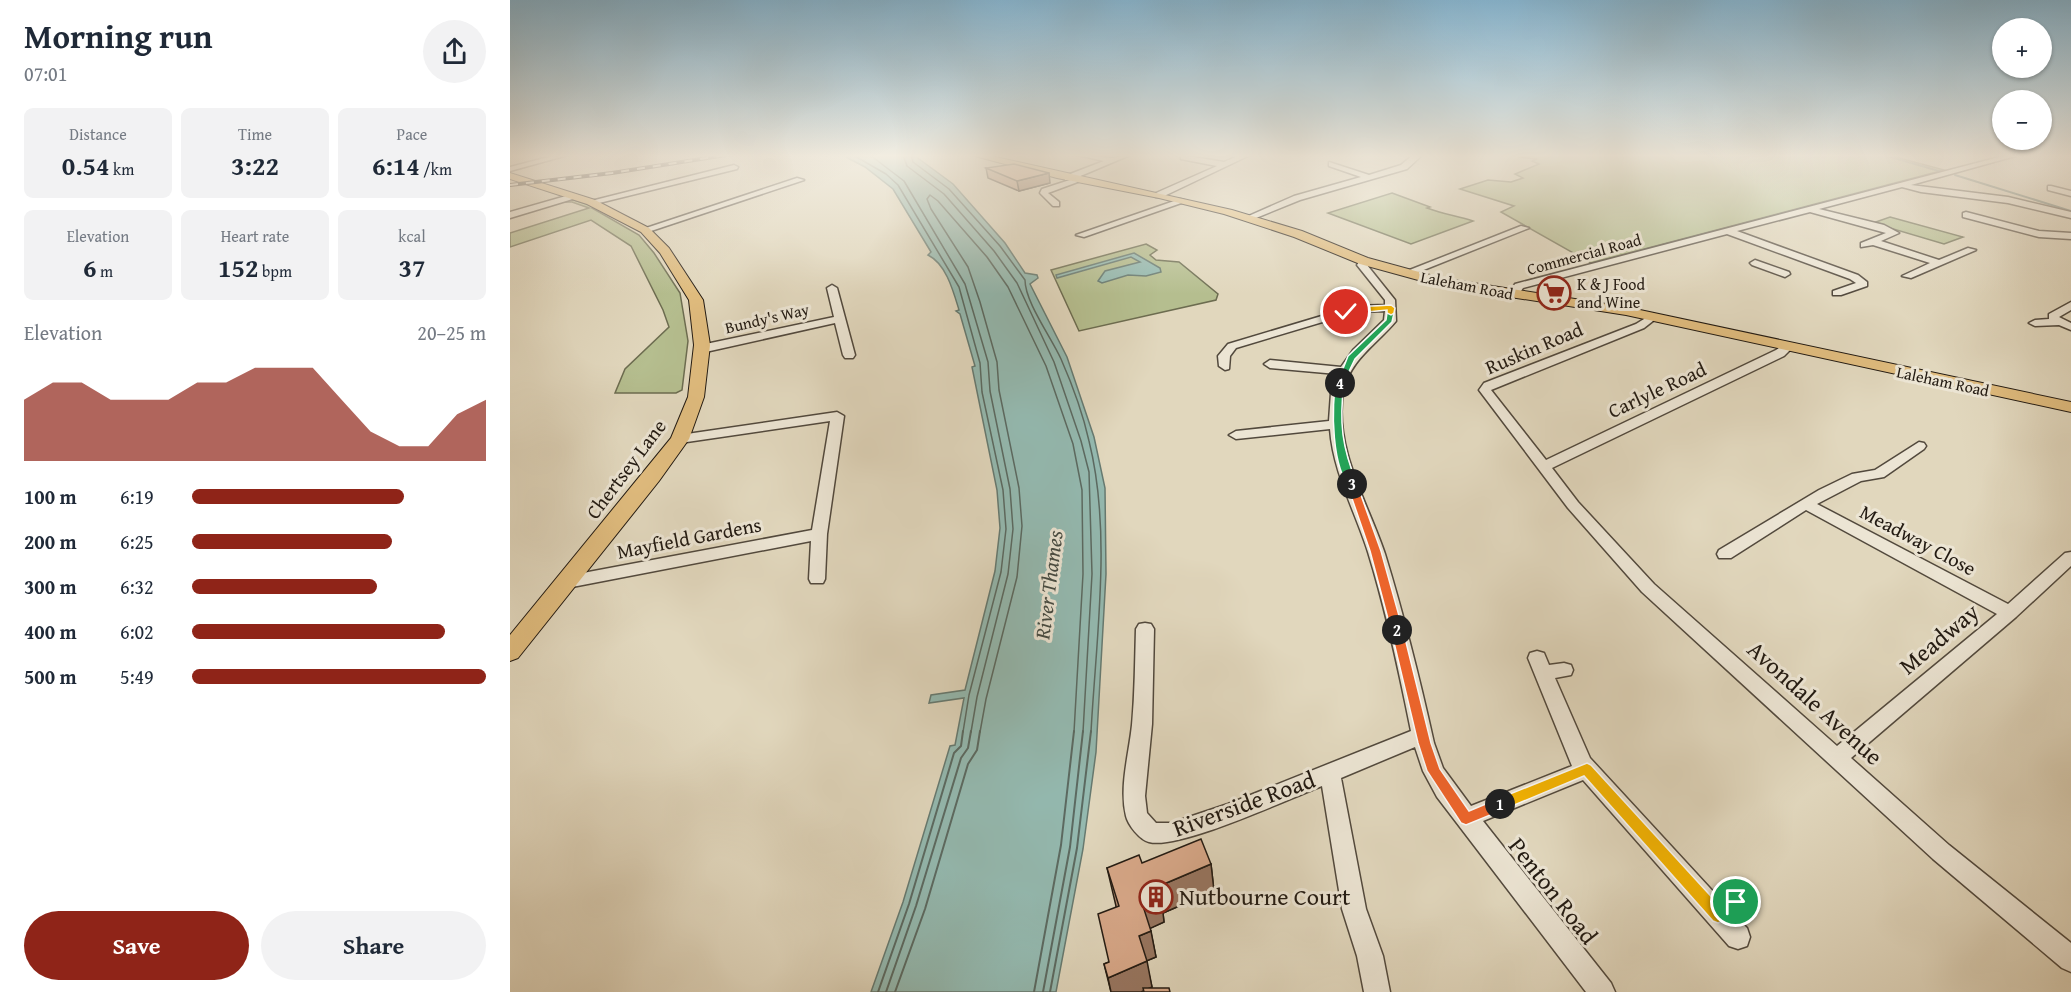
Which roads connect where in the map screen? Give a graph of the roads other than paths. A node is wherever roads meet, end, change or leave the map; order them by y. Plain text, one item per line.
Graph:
1 (555, 201) edge
2 (734, 201) edge
3 (1053, 201) edge
4 (1183, 201) edge
5 (1184, 201) edge
6 (1289, 201) edge
7 (1840, 201) edge
8 (2013, 201) edge
9 (591, 202) edge
10 (1056, 204) dead end
11 (1810, 209) junction
12 (510, 215) edge
13 (1966, 215) dead end
14 (2071, 215) edge
15 (1248, 218) junction
16 (1524, 228) dead end
17 (645, 230) junction
18 (1728, 231) junction
19 (1081, 235) dead end
20 (2071, 236) edge
21 (1952, 249) dead end
22 (1789, 255) junction
23 (1364, 261) junction
24 (1940, 262) junction
25 (1407, 273) junction
26 (1785, 274) dead end
27 (1906, 276) dead end
28 (832, 288) dead end
29 (1516, 290) junction
30 (1859, 295) dead end
31 (2071, 305) edge
32 (1391, 308) junction
33 (1652, 316) junction
34 (839, 319) junction
35 (2059, 322) junction
36 (2035, 323) dead end
37 (2071, 327) edge
38 (1787, 347) junction
39 (701, 350) junction
40 (849, 355) dead end
41 (1270, 364) dead end
42 (1225, 366) dead end
43 (1344, 371) junction
44 (2071, 407) edge
45 (1337, 424) junction
46 (1236, 435) dead end
47 (680, 439) junction
48 (1919, 446) dead end
49 (1543, 467) junction
50 (1806, 504) junction
51 (819, 534) junction
52 (1725, 554) dead end
53 (2071, 557) edge
54 (818, 579) dead end
55 (567, 582) junction
56 (2010, 613) junction
57 (1144, 628) dead end
58 (510, 652) edge
59 (1548, 667) dead end
60 (1423, 735) junction
61 (1838, 757) junction
62 (1587, 769) junction
63 (1330, 773) junction
64 (1466, 818) junction
65 (1738, 937) dead end
66 (2071, 958) edge
67 (1377, 992) edge
68 (1602, 992) edge

1 - 12 street
2 - 17 street
3 - 10 street
4 - 19 street
5 - 15 main road, Laleham Road
6 - 15 street
7 - 11 street, Commercial Road
8 - 14 street
9 - 17 main road, Chertsey Lane
11 - 18 street, Commercial Road
11 - 24 street
13 - 20 street
15 - 23 main road, Laleham Road
16 - 25 street
17 - 39 main road, Chertsey Lane
18 - 22 street
18 - 29 street, Commercial Road
21 - 24 street
22 - 26 street
22 - 30 street
23 - 25 main road, Laleham Road
23 - 32 street
24 - 27 street
25 - 29 main road, Laleham Road
28 - 34 street, Bundy's Way
29 - 33 main road, Laleham Road
31 - 35 street
32 - 42 street
32 - 43 street, Penton Road
33 - 38 main road, Laleham Road
33 - 49 street, Ruskin Road
34 - 39 street, Bundy's Way
34 - 40 street, Bundy's Way
35 - 36 street
35 - 37 street
38 - 44 main road, Laleham Road
38 - 49 street, Carlyle Road
39 - 47 main road, Chertsey Lane
41 - 43 street
43 - 45 street, Penton Road
45 - 46 street
45 - 60 street, Penton Road
47 - 51 street
47 - 55 main road, Chertsey Lane
48 - 50 street, Meadway Close
49 - 61 street, Avondale Avenue
50 - 52 street, Meadway Close
50 - 56 street, Meadway Close
51 - 54 street
51 - 55 street, Mayfield Gardens
53 - 56 street, Meadway
55 - 58 main road, Chertsey Lane
56 - 61 street, Meadway
57 - 63 street, Riverside Road
59 - 62 street
60 - 63 street, Riverside Road
60 - 64 street, Penton Road
61 - 66 street, Avondale Avenue
62 - 64 street
62 - 65 street
63 - 67 street, Riverside Road
64 - 68 street, Penton Road

